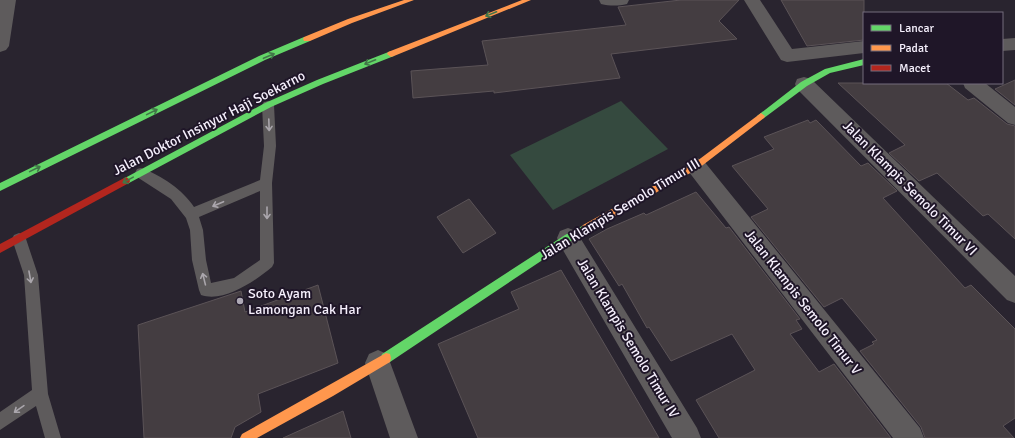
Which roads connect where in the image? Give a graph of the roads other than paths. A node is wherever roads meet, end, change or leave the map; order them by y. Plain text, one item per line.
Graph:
1 (8, 0) edge
2 (411, 0) edge
3 (528, 0) edge
4 (607, 0) edge
5 (621, 0) edge
6 (752, 0) edge
7 (1015, 33) edge
8 (1003, 34) edge
9 (1015, 44) edge
10 (1003, 45) edge
11 (0, 46) edge
12 (863, 47) edge
13 (863, 62) edge
14 (804, 84) junction
15 (973, 84) edge
16 (268, 105) junction
17 (1015, 118) edge
18 (696, 166) junction
19 (141, 173) junction
20 (266, 184) junction
21 (0, 187) edge
22 (192, 214) junction
23 (568, 238) junction
24 (19, 239) junction
25 (0, 249) edge
26 (1015, 292) edge
27 (378, 362) junction
28 (40, 394) junction
29 (0, 422) edge
30 (53, 438) edge
31 (246, 438) edge
32 (404, 438) edge
33 (687, 438) edge
34 (910, 438) edge

1 - 11 street
21 -> 2 main road
3 -> 16 main road, Jalan Doktor Insinyur Haji Soekarno
4 - 5 street
6 - 12 street
7 - 8 street
9 - 10 street
13 - 14 main road, Jalan Klampis Semolo Timur III
14 - 18 main road, Jalan Klampis Semolo Timur III
14 - 26 street, Jalan Klampis Semolo Timur VI
15 - 17 street
16 - 19 main road, Jalan Doktor Insinyur Haji Soekarno
16 -> 20 lane
18 - 23 main road, Jalan Klampis Semolo Timur III
18 - 34 street, Jalan Klampis Semolo Timur V
19 - 22 lane
19 -> 24 main road, Jalan Doktor Insinyur Haji Soekarno
20 -> 22 lane
20 -> 22 lane
23 - 27 main road, Jalan Klampis Semolo Timur III
23 - 33 street, Jalan Klampis Semolo Timur IV
24 - 25 main road, Jalan Doktor Insinyur Haji Soekarno
24 -> 28 lane
27 - 31 main road, Jalan Klampis Semolo Timur III
27 - 32 street
28 -> 29 lane
28 - 30 lane

